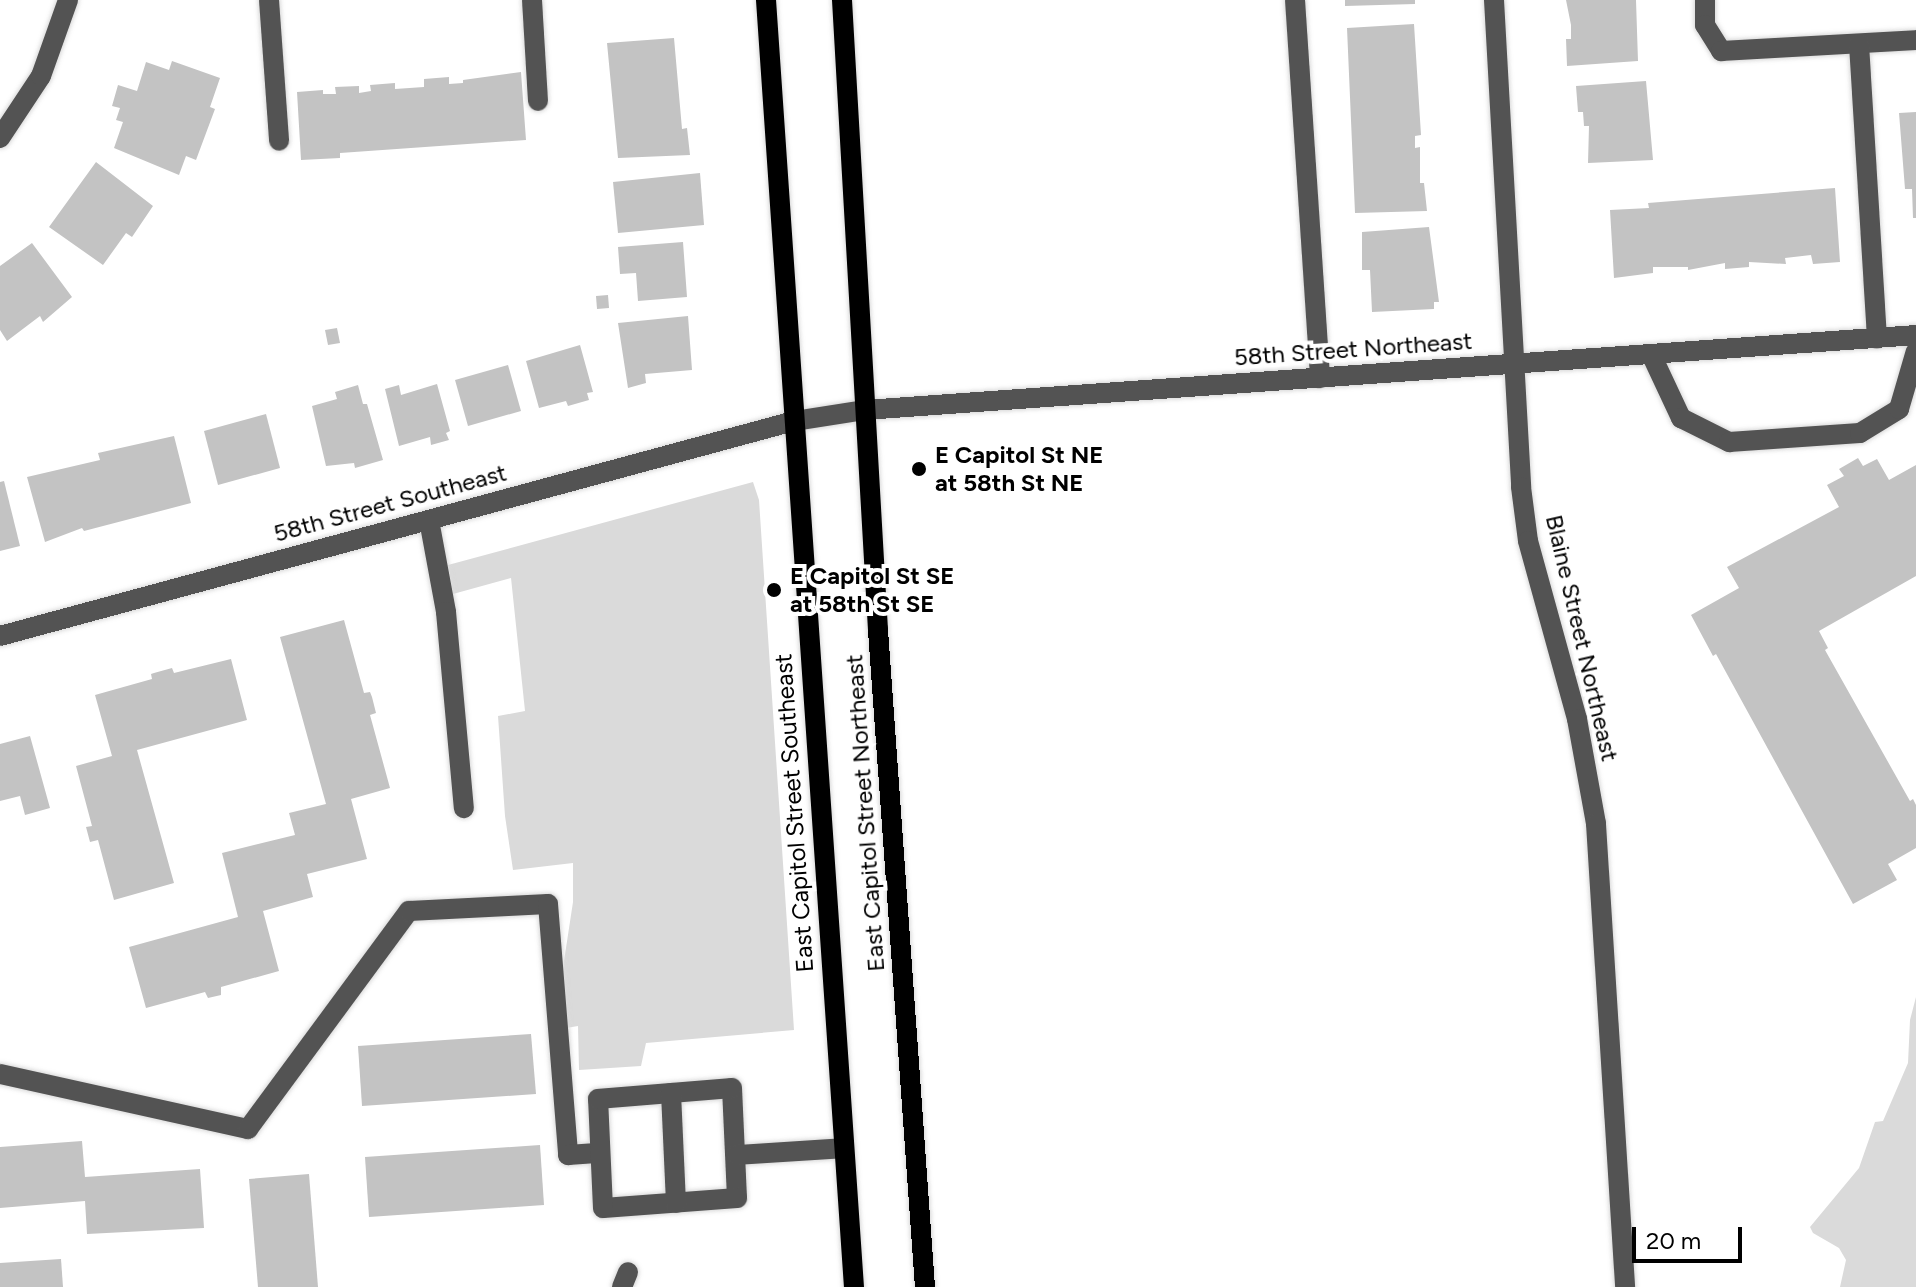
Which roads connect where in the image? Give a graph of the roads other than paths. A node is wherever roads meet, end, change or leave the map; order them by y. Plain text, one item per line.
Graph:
1 (68, 0) edge
2 (269, 0) edge
3 (532, 0) edge
4 (766, 0) edge
5 (842, 0) edge
6 (1295, 0) edge
7 (1494, 0) edge
8 (1705, 0) edge
9 (1916, 40) edge
10 (1859, 44) junction
11 (538, 101) dead end
12 (0, 138) edge
13 (279, 141) dead end
14 (1916, 335) edge
15 (1877, 338) junction
16 (1916, 351) edge
17 (1651, 354) junction
18 (1516, 363) junction
19 (1320, 378) junction
20 (865, 410) junction
21 (794, 421) junction
22 (429, 520) junction
23 (0, 636) edge
24 (464, 808) dead end
25 (0, 1074) edge
26 (671, 1093) junction
27 (844, 1148) junction
28 (600, 1153) junction
29 (737, 1155) junction
30 (676, 1203) junction
31 (854, 1287) edge
32 (925, 1287) edge
33 (1625, 1287) edge

1 - 12 street
2 - 13 street
3 - 11 street
4 - 21 main road, East Capitol Street Southeast
5 - 20 main road, East Capitol Street Northeast
6 - 19 street
7 - 18 street, Blaine Street Northeast
8 - 10 street
9 - 10 street
10 - 15 street
14 - 15 street, 58th Street Northeast
15 - 17 street, 58th Street Northeast
16 - 17 street
17 - 18 street, 58th Street Northeast
18 - 19 street, 58th Street Northeast
18 - 33 street, Blaine Street Northeast
19 - 20 street, 58th Street Northeast
20 - 21 street, 58th Street Northeast
20 - 32 main road, East Capitol Street Northeast
21 - 22 street, 58th Street Southeast
21 - 27 main road, East Capitol Street Southeast
22 - 23 street, 58th Street Southeast
22 - 24 street
25 - 28 street
26 - 28 street
26 - 29 street
26 - 30 street
27 - 29 street
27 - 31 main road, East Capitol Street Southeast
28 - 30 street
29 - 30 street

